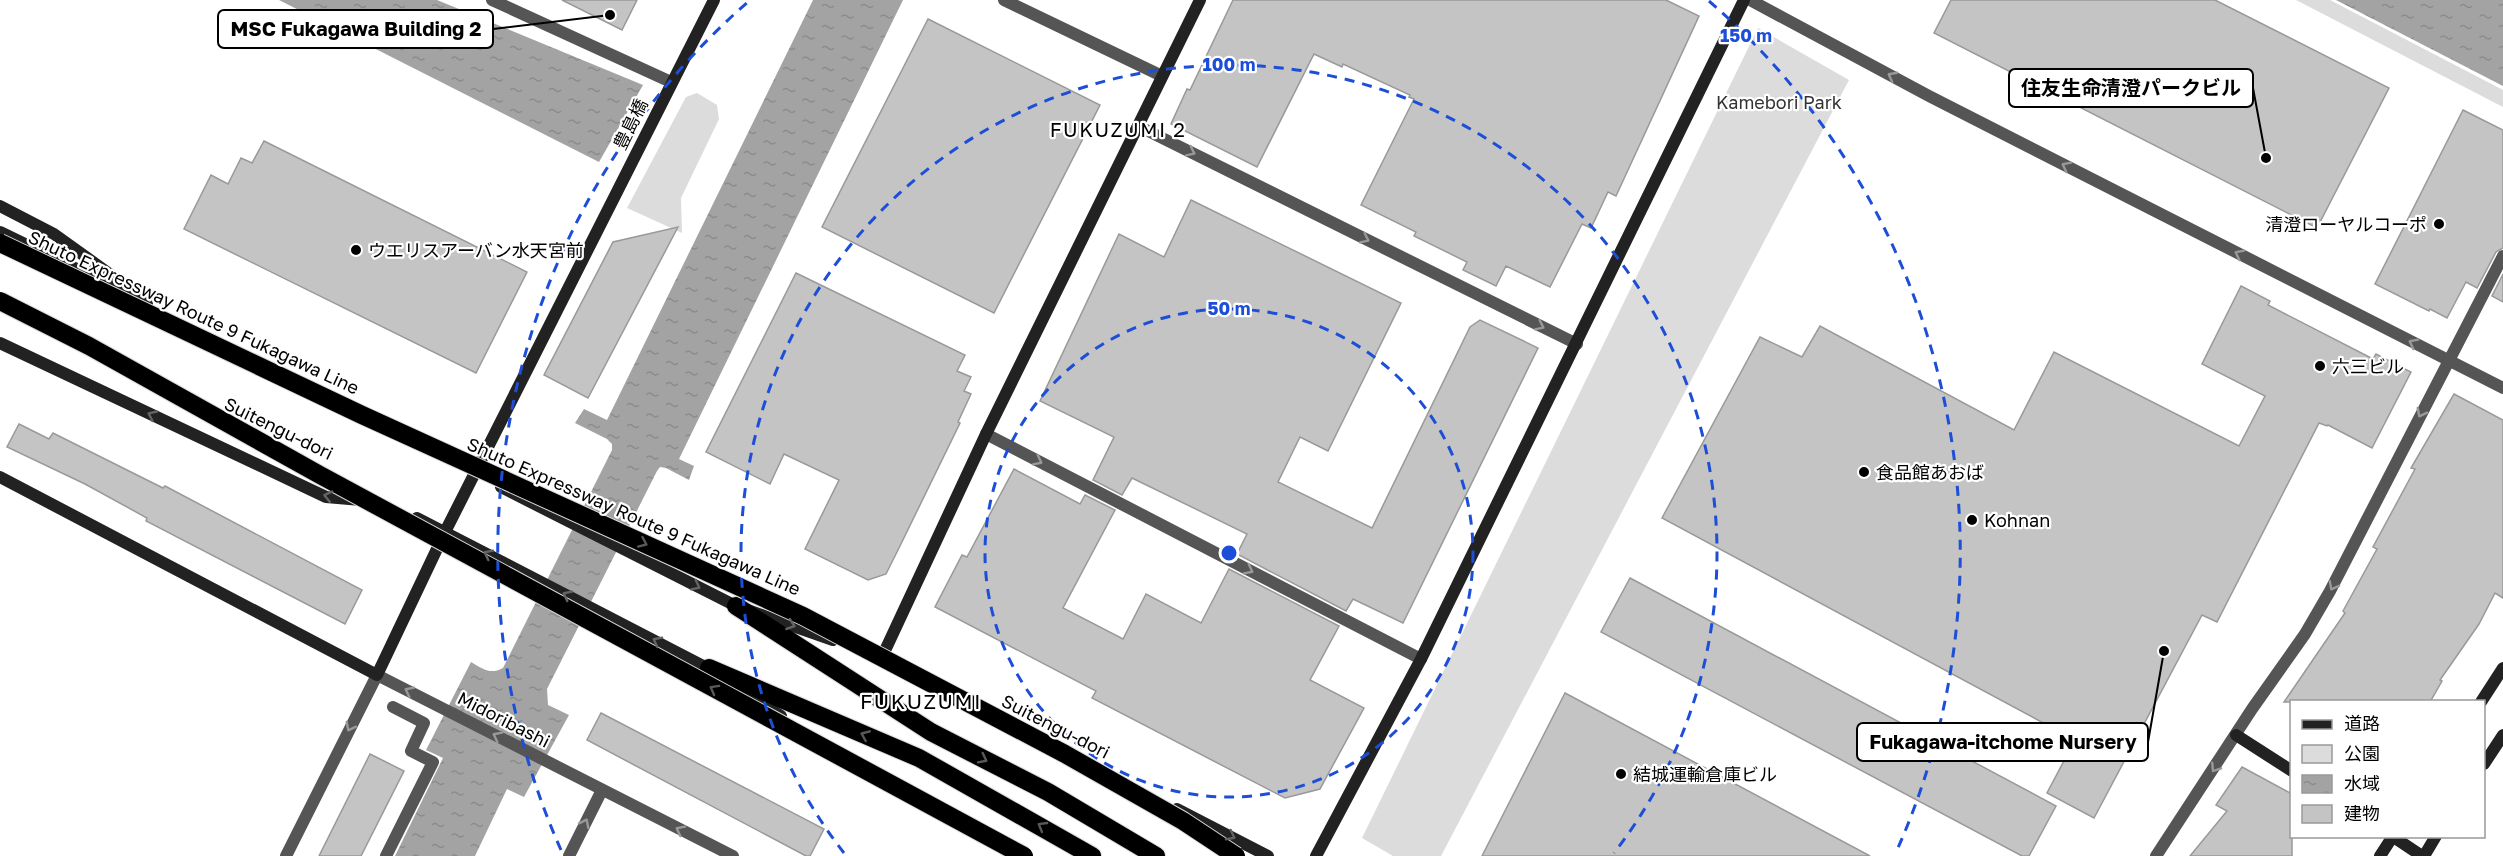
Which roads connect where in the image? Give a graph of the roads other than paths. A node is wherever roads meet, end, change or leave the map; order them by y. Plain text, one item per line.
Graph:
1 (492, 0) edge
2 (714, 0) edge
3 (1004, 0) edge
4 (1200, 0) edge
5 (1744, 0) edge
6 (1750, 0) edge
7 (1162, 76) junction
8 (670, 82) junction
9 (1138, 126) junction
10 (0, 206) edge
11 (0, 232) edge
12 (0, 243) edge
13 (2503, 256) edge
14 (0, 301) edge
15 (157, 308) junction
16 (0, 310) edge
17 (0, 343) edge
18 (1577, 344) junction
19 (2448, 360) junction
20 (2503, 388) edge
21 (986, 434) junction
22 (475, 474) junction
23 (0, 477) edge
24 (386, 502) junction
25 (445, 532) junction
26 (736, 606) junction
27 (882, 657) junction
28 (1421, 658) junction
29 (708, 668) junction
30 (2503, 668) edge
31 (377, 675) junction
32 (2482, 700) edge
33 (393, 707) dead end
34 (2236, 735) junction
35 (2501, 743) edge
36 (2485, 763) edge
37 (2290, 770) edge
38 (602, 790) junction
39 (2392, 838) edge
40 (2395, 838) edge
41 (2435, 838) edge
42 (286, 856) edge
43 (386, 856) edge
44 (569, 856) edge
45 (733, 856) edge
46 (1009, 856) edge
47 (1024, 856) edge
48 (1092, 856) edge
49 (1156, 856) edge
50 (1236, 856) edge
51 (1268, 856) edge
52 (1316, 856) edge
53 (2156, 856) edge
54 (2380, 856) edge
55 (2423, 856) edge

1 - 8 street
2 - 8 main road, 豊島橋
3 - 7 street
4 - 7 main road
5 - 18 main road
19 -> 6 street
7 - 9 main road
8 - 22 main road, 豊島橋
9 -> 18 street
9 - 21 main road
10 - 15 main road
11 - 15 main road
12 -> 50 highway, Shuto Expressway Route 9 Fukagawa Line, bridge
13 - 19 street
47 -> 14 highway, bridge
15 - 22 main road
16 - 24 main road, Suitengu-dori, bridge
24 -> 17 main road
18 - 28 main road
19 - 20 street
19 -> 34 street
21 - 27 main road
21 -> 28 street
22 - 25 main road, 豊島橋
22 -> 26 main road, Suitengu-dori
23 - 31 main road
24 - 25 main road, Suitengu-dori
29 -> 25 main road, Suitengu-dori
25 - 31 main road, 豊島橋
26 -> 27 main road, Suitengu-dori
26 -> 49 highway
27 -> 51 main road, Suitengu-dori
28 - 52 main road
29 - 46 main road
48 -> 29 highway
30 - 32 main road
38 -> 31 street, Midoribashi
31 -> 42 street
33 - 43 street
34 - 37 main road
34 -> 53 street
35 - 36 main road
44 -> 38 street
45 -> 38 street, Midoribashi
39 - 54 main road
40 - 55 main road
41 - 55 main road

